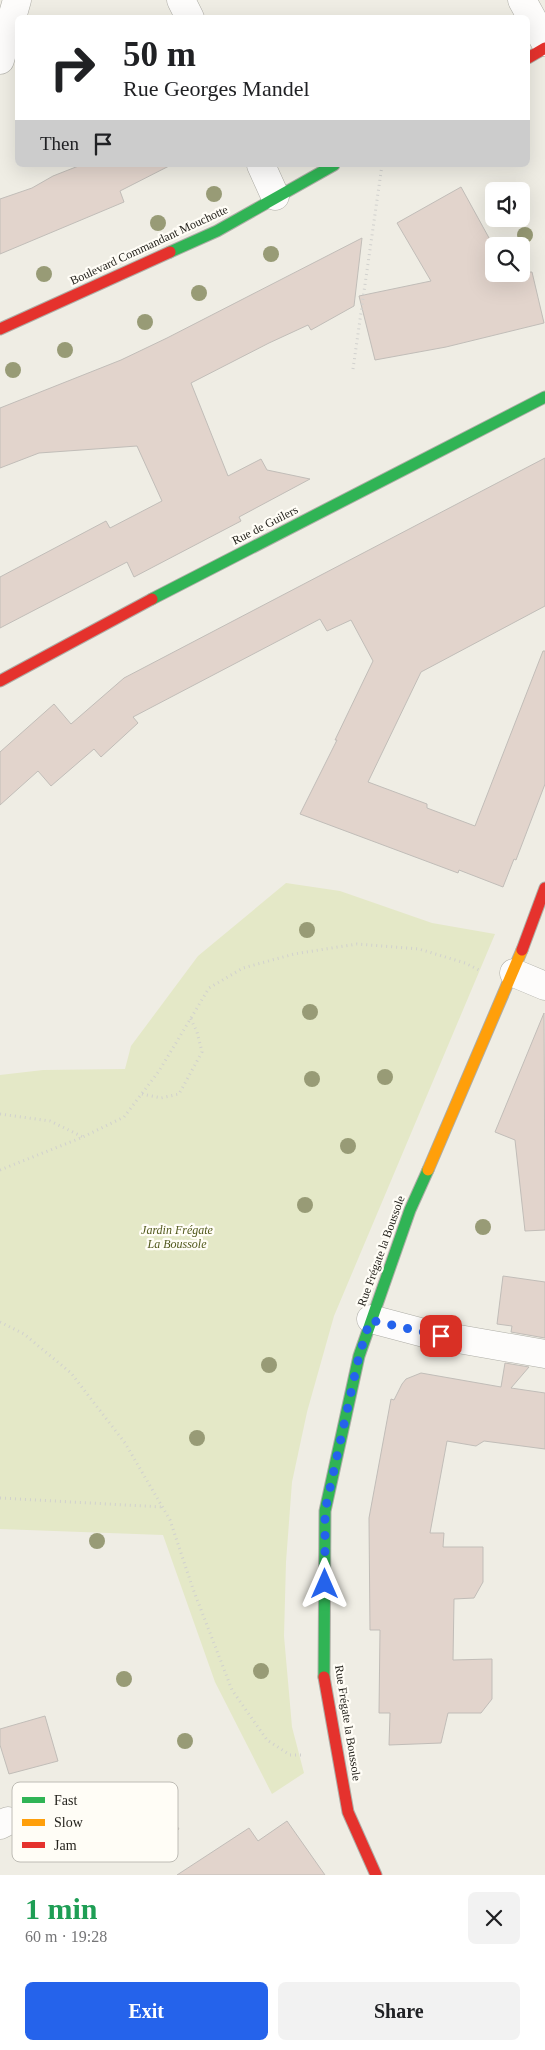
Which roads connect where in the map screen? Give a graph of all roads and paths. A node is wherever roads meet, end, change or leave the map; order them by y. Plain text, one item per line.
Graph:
1 (17, 0) edge
2 (181, 0) edge
3 (522, 0) edge
4 (188, 15) edge
5 (545, 42) edge
6 (545, 48) edge
7 (530, 57) edge
8 (0, 60) edge
9 (262, 167) edge
10 (330, 167) edge
11 (382, 167) edge
12 (275, 196) junction
13 (0, 329) edge
14 (353, 369) dead end
15 (545, 396) edge
16 (0, 681) edge
17 (545, 888) edge
18 (511, 979) junction
19 (545, 986) edge
20 (190, 1017) junction
21 (142, 1094) junction
22 (0, 1114) edge
23 (83, 1137) junction
24 (0, 1170) edge
25 (370, 1320) junction
26 (0, 1322) edge
27 (545, 1354) edge
28 (0, 1498) edge
29 (162, 1507) junction
30 (338, 1756) junction
31 (376, 1875) edge

1 - 8 street
2 - 4 street
3 - 5 street
6 - 7 street
9 - 12 street
10 - 12 street, Boulevard Commandant Mouchotte
11 - 14 path
12 - 13 street, Boulevard Commandant Mouchotte
15 - 16 street, Rue de Guilers
17 - 18 street, Rue Frégate la Boussole
18 - 19 street
18 - 20 path
18 - 25 street, Rue Frégate la Boussole
20 - 21 path
20 - 21 path
21 - 23 path
22 - 23 path
23 - 24 path
25 - 27 street
25 - 30 street, Rue Frégate la Boussole
26 - 29 path
28 - 29 path
29 - 30 path
30 - 31 street, Rue Frégate la Boussole

